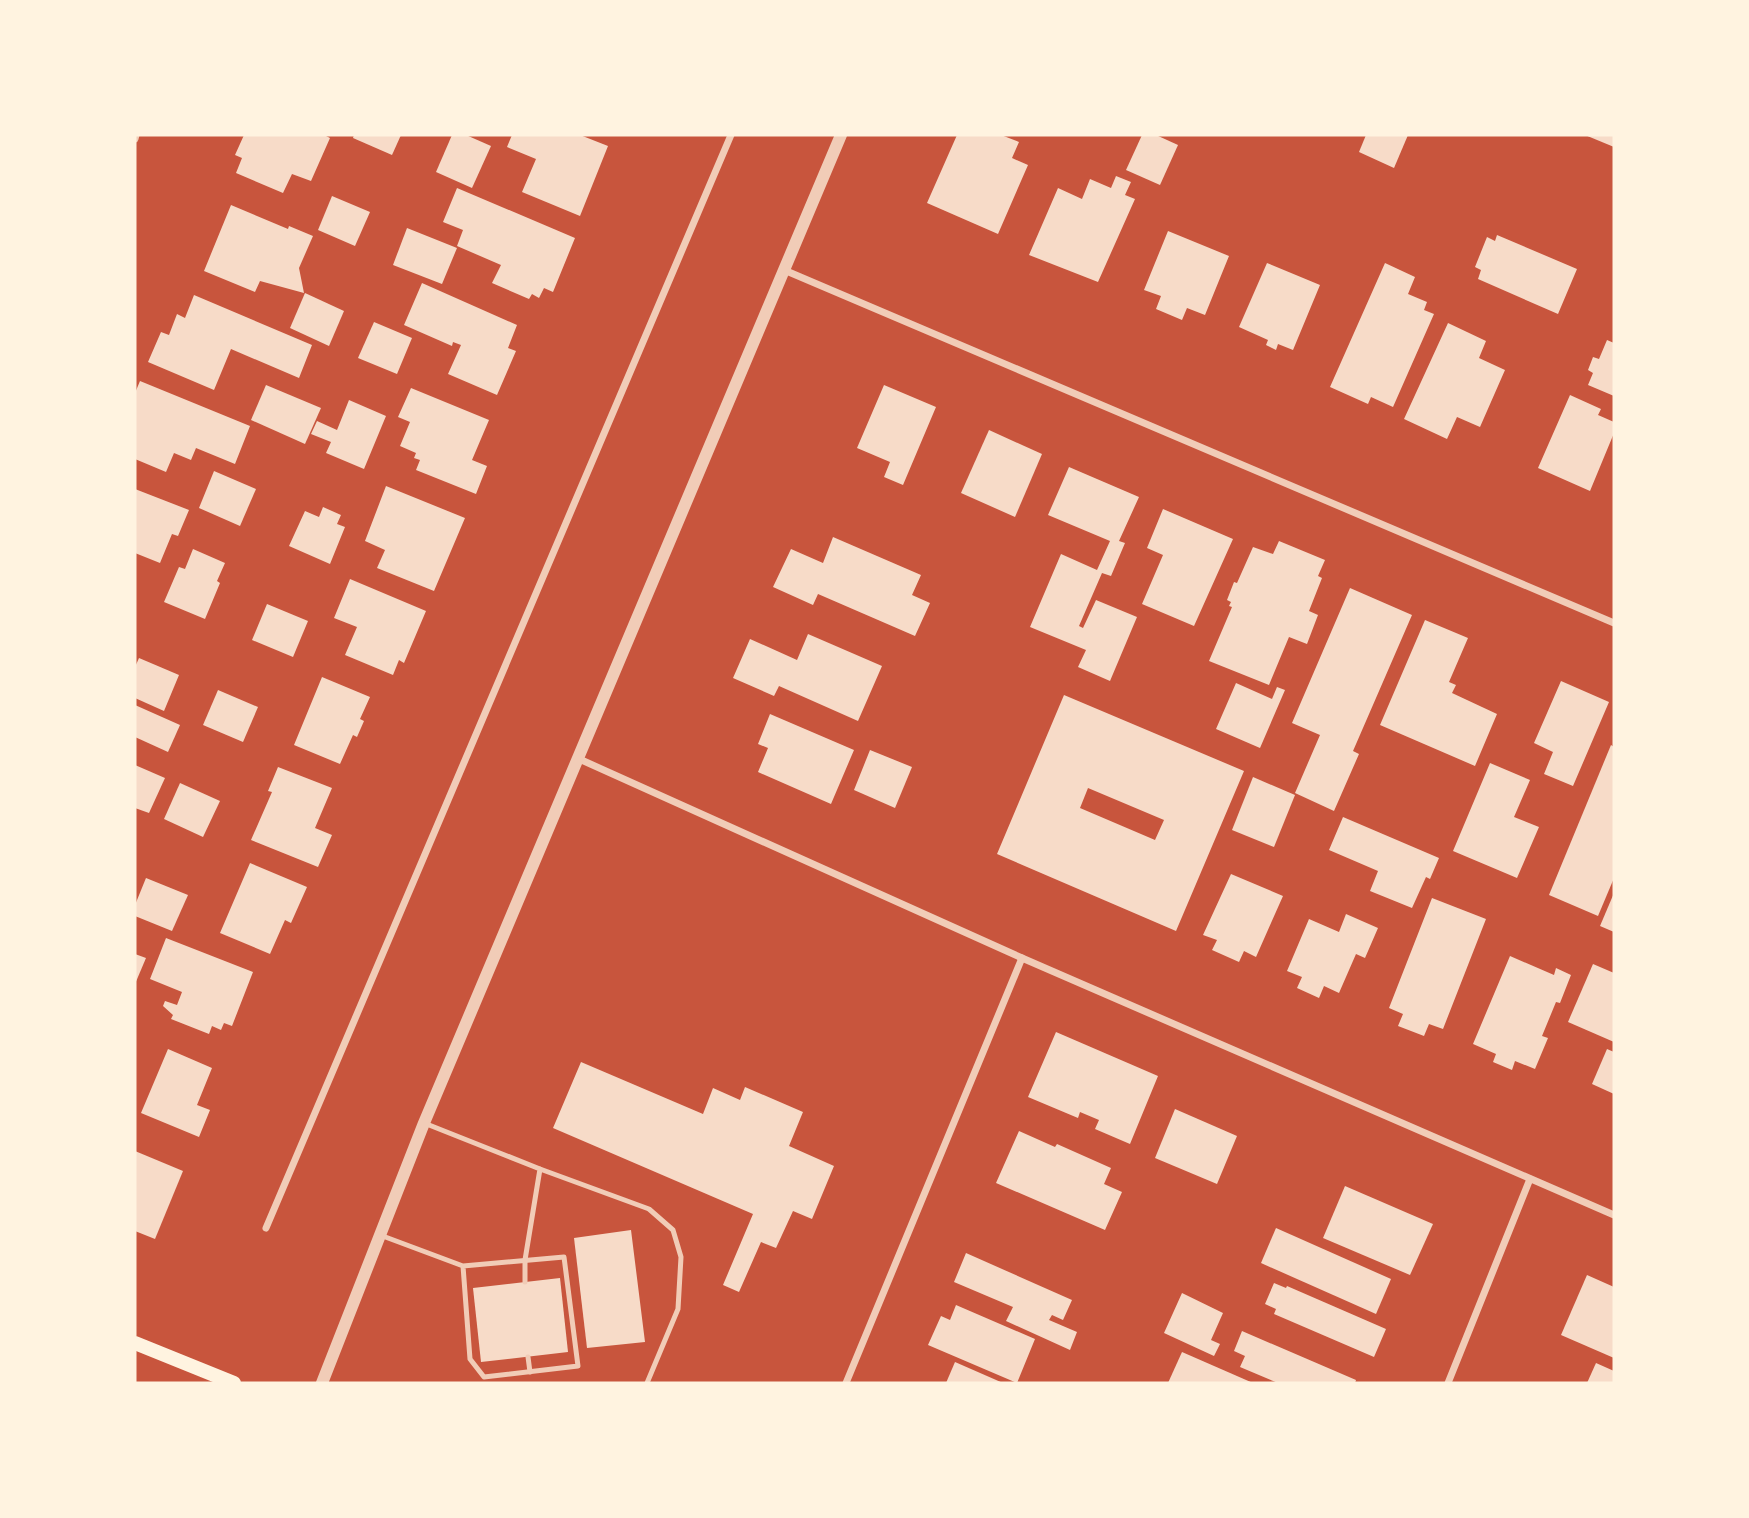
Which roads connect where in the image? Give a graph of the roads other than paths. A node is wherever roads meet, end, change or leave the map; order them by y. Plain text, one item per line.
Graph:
1 (732, 135) edge
2 (841, 135) edge
3 (784, 270) junction
4 (1614, 623) edge
5 (577, 758) junction
6 (1023, 958) junction
7 (424, 1123) junction
8 (540, 1169) junction
9 (1530, 1178) junction
10 (1614, 1215) edge
11 (266, 1228) dead end
12 (380, 1235) junction
13 (525, 1260) junction
14 (463, 1266) junction
15 (525, 1282) dead end
16 (135, 1343) edge
17 (528, 1356) dead end
18 (530, 1372) junction
19 (507, 1376) junction
20 (234, 1383) edge
21 (322, 1383) edge
22 (504, 1383) edge
23 (647, 1383) edge
24 (846, 1383) edge
25 (1448, 1383) edge

1 - 11 street
2 - 3 street
3 - 4 street
3 - 5 street
5 - 6 street
5 - 7 street
6 - 9 street
6 - 24 street
7 - 8 lane
7 - 12 street
8 - 13 lane
8 - 23 lane
9 - 10 street
9 - 25 street
12 - 14 lane
12 - 21 street
13 - 14 lane
13 - 15 lane
13 - 18 lane
14 - 19 lane
16 - 20 main road
17 - 18 lane
18 - 19 lane
19 - 22 lane

